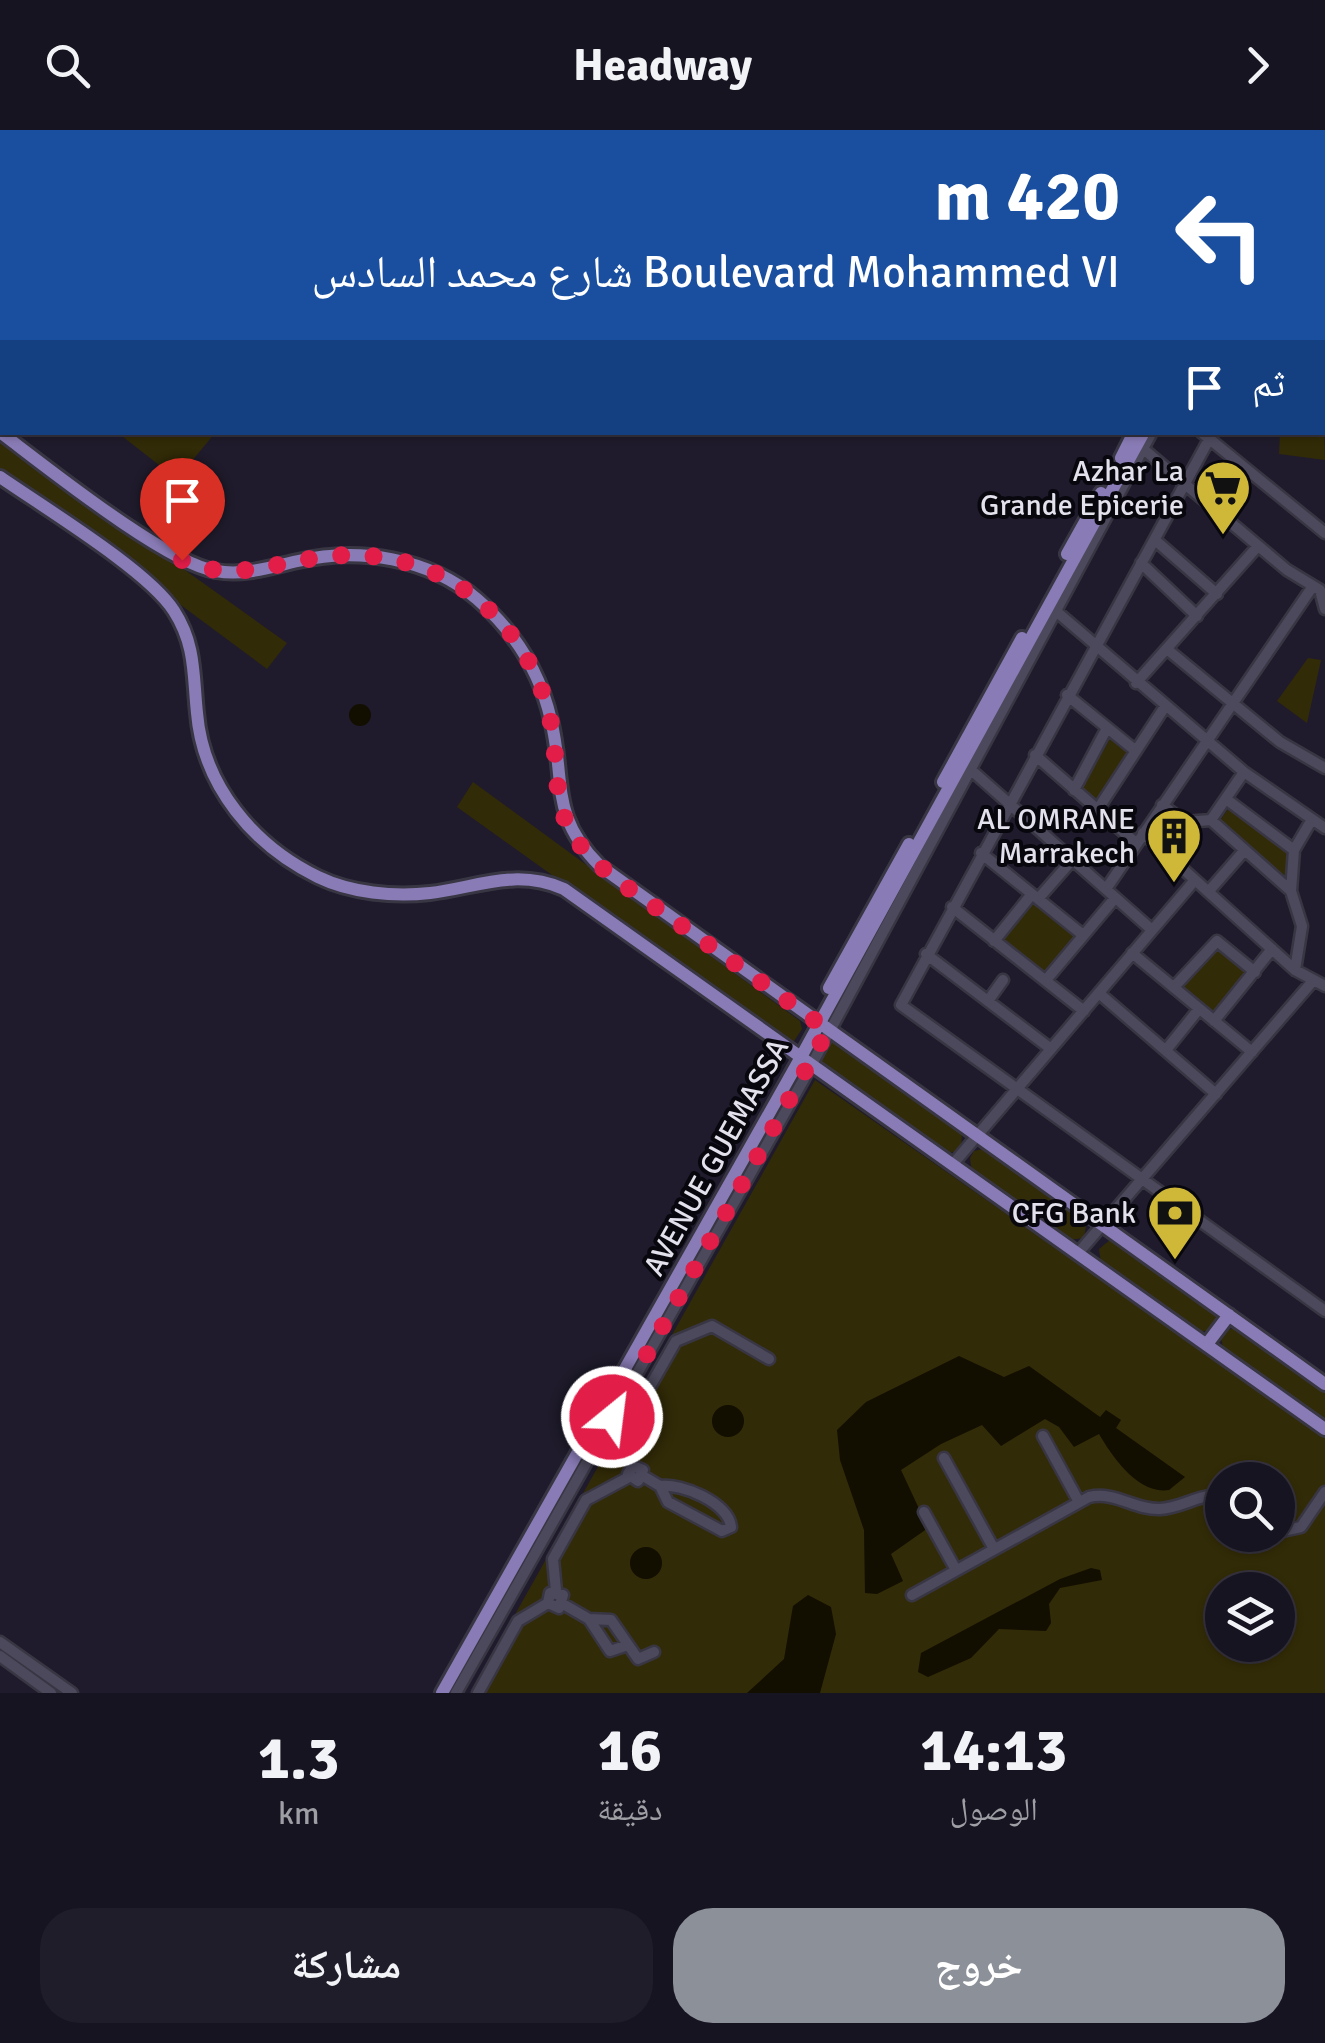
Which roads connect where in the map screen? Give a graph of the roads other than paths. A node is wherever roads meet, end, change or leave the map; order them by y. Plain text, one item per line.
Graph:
1 (4, 435) edge
2 (1208, 435) edge
3 (1140, 438) edge
4 (0, 476) edge
5 (1184, 486) junction
6 (1325, 533) edge
7 (1155, 540) junction
8 (1258, 546) junction
9 (1141, 563) junction
10 (1313, 586) junction
11 (1217, 594) junction
12 (1325, 609) edge
13 (1057, 612) junction
14 (1197, 616) junction
15 (1096, 645) junction
16 (1168, 650) junction
17 (1136, 684) junction
18 (1068, 695) junction
19 (1232, 704) junction
20 (1164, 708) junction
21 (1107, 728) junction
22 (1206, 740) junction
23 (1136, 751) junction
24 (1035, 755) junction
25 (1325, 768) edge
26 (970, 769) junction
27 (1244, 772) junction
28 (1074, 790) junction
29 (1226, 798) junction
30 (1010, 802) junction
31 (1162, 805) junction
32 (1098, 810) junction
33 (1211, 820) junction
34 (1311, 821) junction
35 (1325, 828) edge
36 (1140, 838) junction
37 (1294, 850) junction
38 (1244, 852) junction
39 (980, 853) junction
40 (1073, 859) junction
41 (1195, 880) junction
42 (1208, 891) junction
43 (1291, 891) junction
44 (1110, 893) junction
45 (1035, 897) junction
46 (952, 907) junction
47 (1152, 930) junction
48 (1083, 935) junction
49 (994, 941) junction
50 (1272, 949) junction
51 (1132, 953) junction
52 (926, 954) junction
53 (1295, 970) junction
54 (1256, 972) junction
55 (1003, 980) dead end
56 (1046, 980) junction
57 (1312, 982) junction
58 (1325, 986) edge
59 (1174, 987) junction
60 (1100, 994) junction
61 (988, 1002) junction
62 (1200, 1009) junction
63 (1084, 1012) junction
64 (1214, 1021) junction
65 (820, 1024) junction
66 (1051, 1050) junction
67 (1166, 1050) junction
68 (1252, 1052) junction
69 (802, 1058) junction
70 (1016, 1090) junction
71 (1216, 1094) junction
72 (975, 1136) junction
73 (953, 1164) junction
74 (1144, 1178) junction
75 (1104, 1224) junction
76 (1080, 1252) junction
77 (1325, 1311) edge
78 (1228, 1315) junction
79 (1207, 1344) junction
80 (769, 1359) dead end
81 (1325, 1384) edge
82 (1325, 1429) edge
83 (1042, 1436) dead end
84 (944, 1458) dead end
85 (631, 1471) junction
86 (660, 1486) junction
87 (1325, 1492) edge
88 (1205, 1496) edge
89 (1080, 1502) junction
90 (924, 1512) dead end
91 (1295, 1528) edge
92 (994, 1549) junction
93 (956, 1570) junction
94 (556, 1591) junction
95 (912, 1595) dead end
96 (548, 1604) junction
97 (564, 1604) junction
98 (589, 1619) junction
99 (0, 1642) edge
100 (628, 1645) junction
101 (654, 1652) dead end
102 (0, 1656) edge
103 (51, 1693) edge
104 (72, 1693) edge
105 (439, 1693) edge
106 (456, 1693) edge
107 (478, 1693) edge

1 - 65 main road
2 - 5 street
2 - 6 street
3 - 5 street
3 - 13 street, AVENUE GUEMASSA
3 - 65 main road, AVENUE GUEMASSA
4 - 69 main road
5 - 7 street
5 - 8 street
7 - 9 street
7 - 11 street
8 - 10 street
8 - 11 street
9 - 14 street
9 - 15 street
10 - 12 street
10 - 19 street
11 - 14 street
13 - 15 street
13 - 26 street, AVENUE GUEMASSA
14 - 16 street
15 - 17 street
15 - 18 street
16 - 17 street
16 - 19 street
17 - 20 street
18 - 21 street
18 - 24 street
19 - 22 street
19 - 25 street
20 - 22 street
20 - 23 street
21 - 23 street
21 - 28 street
22 - 27 street
22 - 31 street
23 - 32 street
24 - 28 street
24 - 30 street
26 - 30 street
26 - 65 street, AVENUE GUEMASSA
27 - 29 street
27 - 34 street
28 - 32 street
29 - 33 street
29 - 37 street
30 - 39 street
30 - 40 street
31 - 33 street
31 - 36 street
32 - 36 street
33 - 38 street
34 - 35 street
34 - 37 street
36 - 41 street
36 - 44 street
37 - 43 street
38 - 42 street
38 - 43 street
39 - 45 street
39 - 46 street
40 - 44 street
40 - 45 street
41 - 42 street
41 - 47 street
42 - 50 street
43 - 53 street
44 - 47 street
44 - 48 street
45 - 48 street
45 - 49 street
46 - 49 street
46 - 52 street
47 - 51 street
48 - 56 street
49 - 56 street
50 - 53 street
50 - 54 street
51 - 59 street
51 - 60 street
52 - 61 street
52 - 70 street
53 - 57 street
54 - 59 street
54 - 64 street
55 - 61 street
56 - 63 street
57 - 58 street
57 - 68 street
59 - 62 street
60 - 63 street
60 - 67 street
61 - 66 street
62 - 64 street
62 - 67 street
63 - 66 street
64 - 68 street
65 - 69 main road, AVENUE GUEMASSA
65 - 69 street, AVENUE GUEMASSA
65 - 72 main road
66 - 70 street
67 - 71 street
68 - 71 street
69 - 73 main road
69 - 105 main road, AVENUE GUEMASSA
69 - 106 street, AVENUE GUEMASSA
70 - 72 street
70 - 74 street
71 - 74 street
72 - 73 street
72 - 75 main road
73 - 76 main road
74 - 75 street
74 - 77 street
75 - 76 street
75 - 78 main road
76 - 79 main road
78 - 79 main road
78 - 81 main road
79 - 82 main road
80 - 85 street
83 - 89 street
84 - 92 street
85 - 86 street
85 - 94 street
86 - 86 street
87 - 91 street
88 - 89 street
89 - 92 street
90 - 93 street
92 - 93 street
93 - 95 street
94 - 96 street
94 - 97 street
96 - 97 street
96 - 107 street
97 - 98 street
98 - 100 street
98 - 100 street
99 - 104 street
100 - 101 street
102 - 103 street

